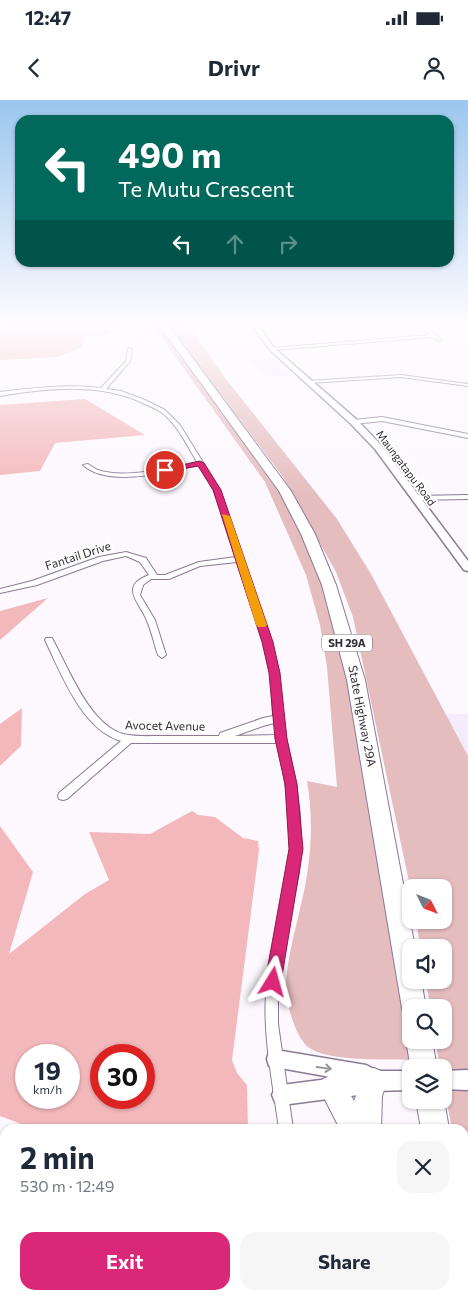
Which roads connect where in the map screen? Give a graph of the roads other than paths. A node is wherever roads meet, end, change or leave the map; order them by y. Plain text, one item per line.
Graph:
1 (110, 381) edge
2 (204, 381) edge
3 (325, 381) edge
4 (442, 381) edge
5 (309, 382) joint
6 (468, 384) edge
7 (103, 389) junction
8 (0, 394) edge
9 (354, 422) junction
10 (468, 436) edge
11 (200, 463) junction
12 (86, 465) dead end
13 (468, 497) edge
14 (415, 498) junction
15 (240, 559) junction
16 (468, 568) edge
17 (154, 576) junction
18 (0, 591) edge
19 (49, 640) dead end
20 (162, 655) dead end
21 (278, 719) junction
22 (214, 739) junction
23 (281, 739) junction
24 (128, 740) junction
25 (62, 796) dead end
26 (412, 999) edge
27 (276, 1059) junction
28 (452, 1080) edge
29 (468, 1080) edge
30 (383, 1081) junction
31 (402, 1081) edge
32 (332, 1088) junction
33 (282, 1095) junction
34 (432, 1109) edge
35 (285, 1124) edge
36 (352, 1124) edge
37 (367, 1124) edge
38 (434, 1124) edge

1 - 7 street
2 - 26 highway, State Highway 29A / SH 29A
3 - 5 street
4 - 6 street
5 - 9 street, Maungatapu Road
7 - 8 street
7 - 11 street
9 - 10 street
9 - 14 street, Maungatapu Road
11 - 12 street
11 - 15 street
13 - 14 street
14 - 16 street, Maungatapu Road
15 - 17 street
15 - 21 street
17 - 18 street, Fantail Drive
17 - 20 street
19 - 24 street, Avocet Avenue
21 - 22 street, Avocet Avenue
21 - 23 street
22 - 23 street, Avocet Avenue
22 - 24 street, Avocet Avenue
23 - 27 street
24 - 25 street
27 -> 30 street
27 - 33 street
28 - 29 street
30 - 31 street
30 - 32 street
30 - 37 highway
32 - 33 street
32 - 36 highway
33 - 35 street
34 - 38 highway

